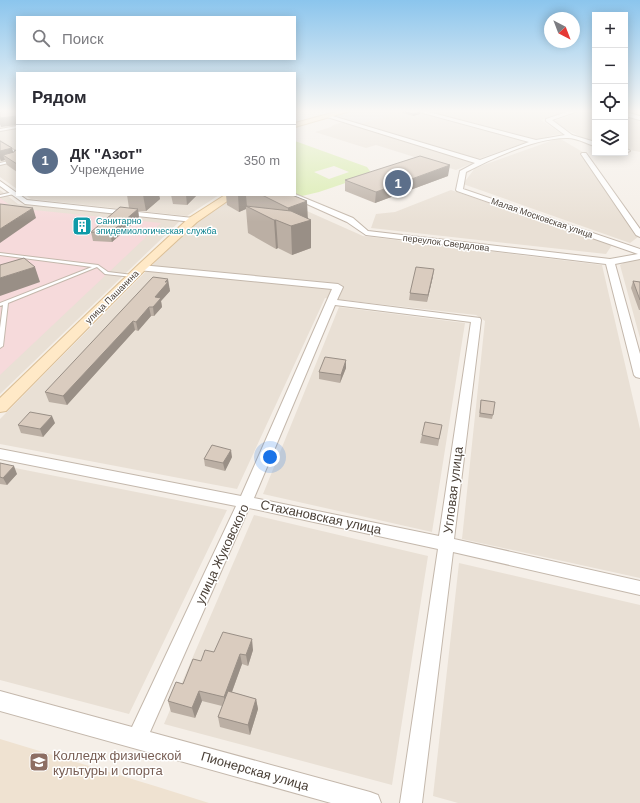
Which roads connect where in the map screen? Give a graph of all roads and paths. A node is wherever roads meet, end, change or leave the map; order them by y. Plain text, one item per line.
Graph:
1 (431, 147) edge
2 (520, 147) edge
3 (584, 154) dead end
4 (16, 160) edge
5 (479, 162) junction
6 (0, 164) edge
7 (0, 183) edge
8 (13, 193) junction
9 (16, 195) edge
10 (0, 196) edge
11 (17, 196) edge
12 (230, 196) edge
13 (293, 196) edge
14 (194, 220) junction
15 (640, 235) edge
16 (640, 252) edge
17 (0, 254) edge
18 (640, 256) edge
19 (38, 259) junction
20 (610, 262) junction
21 (23, 264) edge
22 (98, 266) junction
23 (137, 272) junction
24 (332, 302) junction
25 (6, 303) junction
26 (0, 305) edge
27 (0, 345) edge
28 (640, 375) edge
29 (0, 407) edge
30 (0, 454) edge
31 (245, 502) junction
32 (446, 544) junction
33 (640, 588) edge
34 (0, 701) edge
35 (137, 738) junction
36 (370, 803) edge
37 (410, 803) edge

1 - 5 street
2 - 5 street
3 - 15 street
4 - 6 lane
5 - 16 street, Малая Московская улица
7 - 8 street
8 - 9 street
8 - 10 lane
11 - 14 street
12 - 14 main road, улица Пашанина
13 - 20 street, переулок Свердлова
14 - 23 main road, улица Пашанина
17 - 19 lane
18 - 20 street, переулок Свердлова
19 - 21 lane
19 - 22 lane
20 - 28 street
22 - 23 lane
22 - 25 lane
23 - 24 street, улица Жуковского
23 - 29 main road, улица Пашанина
24 - 31 street, улица Жуковского
24 - 32 street, Угловая улица
25 - 26 lane
25 - 27 lane
30 - 31 street, Стахановская улица
31 - 32 street, Стахановская улица
31 - 35 street, улица Жуковского
32 - 33 street, Стахановская улица
32 - 37 street, Угловая улица
34 - 35 street, Пионерская улица
35 - 36 street, Пионерская улица

